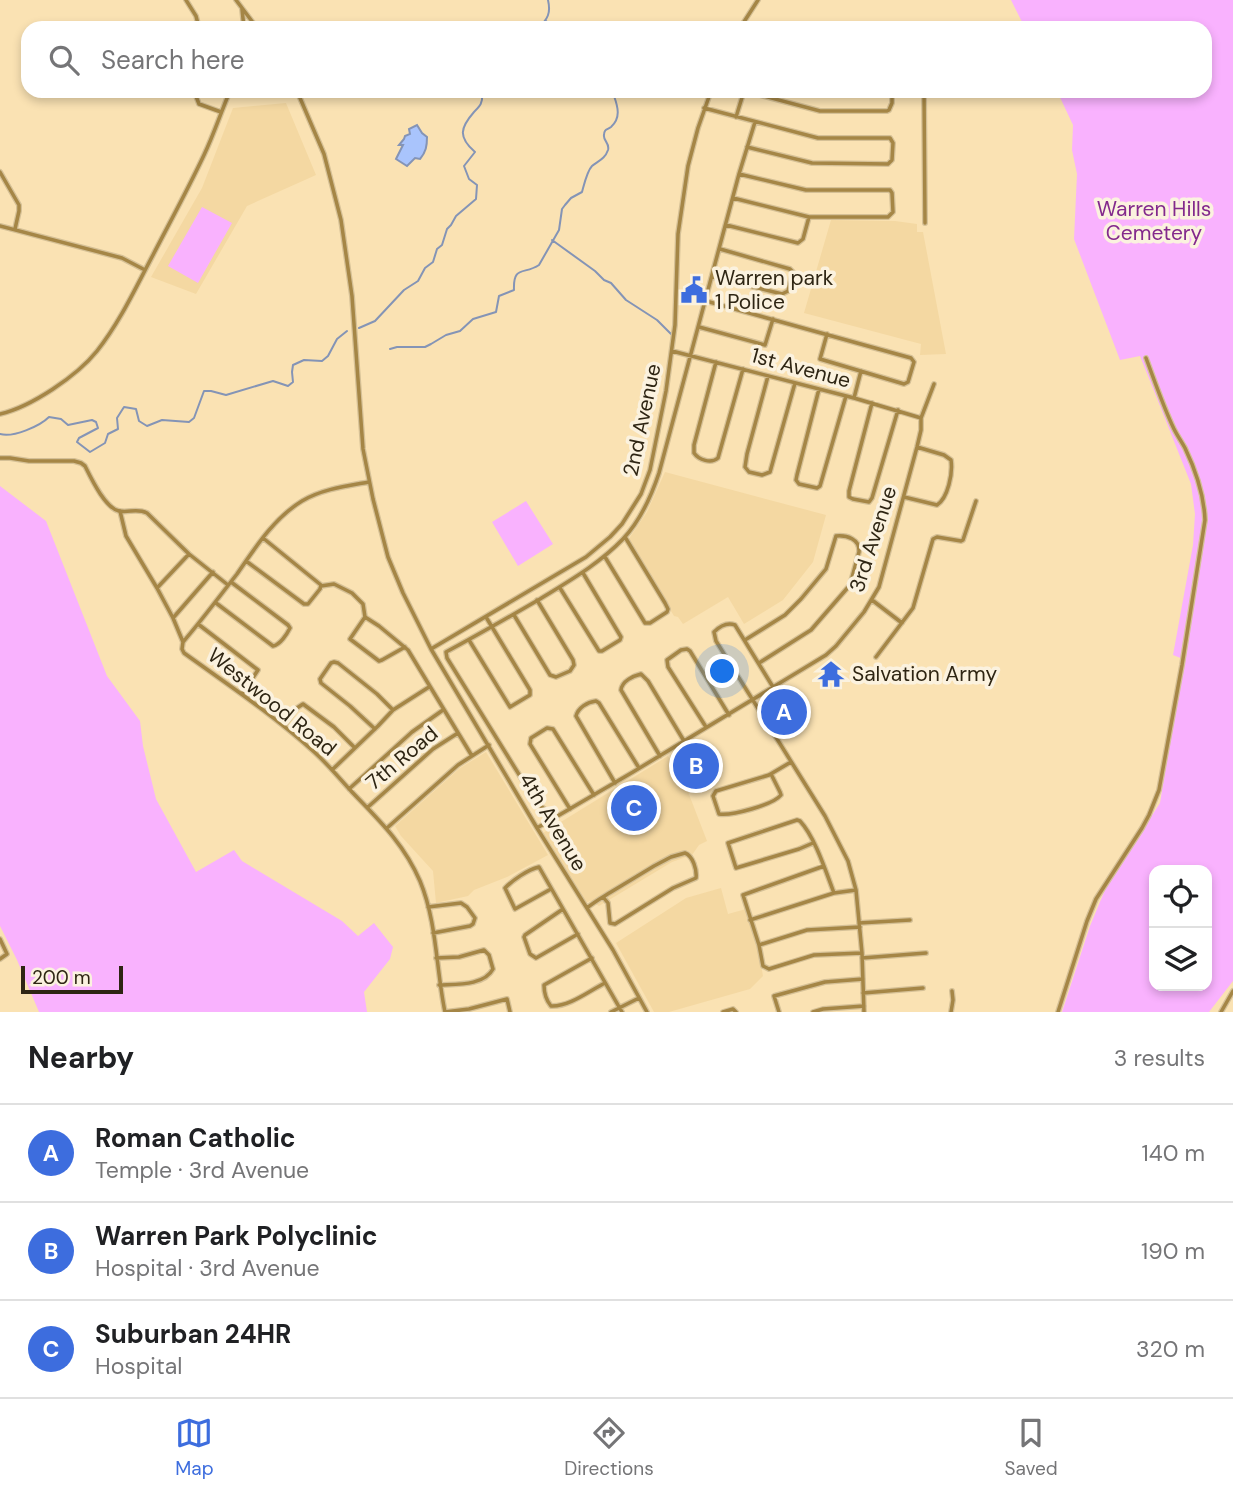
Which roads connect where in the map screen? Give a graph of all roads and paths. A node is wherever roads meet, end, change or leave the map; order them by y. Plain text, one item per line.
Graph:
1 (186, 0) edge
2 (236, 0) edge
3 (758, 0) edge
4 (241, 7) junction
5 (197, 21) edge
6 (243, 21) edge
7 (252, 21) edge
8 (744, 21) edge
9 (196, 98) edge
10 (227, 98) edge
11 (300, 98) edge
12 (708, 98) edge
13 (742, 98) edge
14 (773, 98) edge
15 (892, 98) edge
16 (924, 98) edge
17 (704, 108) junction
18 (221, 112) junction
19 (736, 117) junction
20 (755, 122) junction
21 (747, 148) junction
22 (0, 172) edge
23 (739, 174) junction
24 (733, 198) junction
25 (809, 217) junction
26 (925, 223) dead end
27 (726, 225) junction
28 (0, 226) edge
29 (15, 229) junction
30 (719, 249) junction
31 (145, 270) junction
32 (713, 276) junction
33 (706, 301) junction
34 (773, 319) junction
35 (699, 327) junction
36 (827, 334) junction
37 (672, 351) junction
38 (691, 355) junction
39 (1146, 358) dead end
40 (716, 362) junction
41 (743, 369) junction
42 (861, 371) junction
43 (768, 376) junction
44 (795, 383) junction
45 (934, 384) dead end
46 (819, 389) junction
47 (846, 396) junction
48 (854, 398) junction
49 (872, 403) junction
50 (898, 410) junction
51 (0, 414) edge
52 (921, 418) junction
53 (917, 447) junction
54 (0, 458) edge
55 (369, 482) junction
56 (904, 497) junction
57 (976, 501) dead end
58 (120, 511) junction
59 (625, 537) junction
60 (263, 538) junction
61 (189, 554) junction
62 (586, 557) junction
63 (604, 557) junction
64 (246, 561) junction
65 (592, 566) junction
66 (212, 572) junction
67 (583, 573) junction
68 (229, 583) junction
69 (321, 586) junction
70 (559, 587) junction
71 (157, 588) junction
72 (537, 600) junction
73 (872, 600) junction
74 (215, 603) junction
75 (514, 615) junction
76 (365, 617) junction
77 (486, 617) junction
78 (173, 618) junction
79 (902, 623) junction
80 (198, 624) junction
81 (492, 627) junction
82 (469, 640) junction
83 (745, 640) junction
84 (183, 642) junction
85 (441, 644) junction
86 (405, 647) junction
87 (431, 649) junction
88 (446, 652) junction
89 (876, 656) dead end
90 (759, 663) junction
91 (429, 687) junction
92 (774, 687) junction
93 (242, 694) junction
94 (753, 700) junction
95 (393, 710) junction
96 (443, 710) junction
97 (729, 715) junction
98 (284, 726) junction
99 (707, 728) junction
100 (374, 729) junction
101 (458, 733) junction
102 (684, 741) junction
103 (488, 745) junction
104 (355, 748) junction
105 (472, 756) junction
106 (660, 756) junction
107 (791, 762) junction
108 (639, 768) junction
109 (332, 770) junction
110 (771, 774) junction
111 (615, 783) junction
112 (349, 789) junction
113 (594, 795) junction
114 (368, 808) junction
115 (570, 809) junction
116 (555, 818) junction
117 (387, 828) junction
118 (537, 828) junction
119 (813, 843) junction
120 (824, 866) junction
121 (551, 889) junction
122 (856, 890) junction
123 (834, 893) junction
124 (603, 897) junction
125 (428, 907) junction
126 (587, 908) junction
127 (563, 909) junction
128 (750, 920) junction
129 (910, 920) dead end
130 (860, 925) junction
131 (433, 933) junction
132 (578, 934) junction
133 (0, 939) edge
134 (759, 945) junction
135 (926, 953) dead end
136 (862, 955) junction
137 (0, 958) edge
138 (436, 958) junction
139 (592, 958) junction
140 (863, 979) junction
141 (605, 983) junction
142 (439, 985) junction
143 (923, 988) dead end
144 (952, 991) dead end
145 (1233, 991) edge
146 (863, 993) junction
147 (639, 998) junction
148 (864, 1006) junction
149 (621, 1010) edge
150 (445, 1012) edge
151 (510, 1012) edge
152 (611, 1012) edge
153 (647, 1012) edge
154 (723, 1012) edge
155 (736, 1012) edge
156 (779, 1012) edge
157 (813, 1012) edge
158 (864, 1012) edge
159 (951, 1012) edge
160 (1058, 1012) edge
161 (1221, 1012) edge

1 - 5 street
2 - 4 street
3 - 8 street
4 - 6 street
4 - 7 street
9 - 18 street
10 - 18 street
11 - 55 street, 4th Avenue
12 - 17 street, 2nd Avenue
13 - 19 street
14 - 15 street
16 - 26 street
17 - 19 street
17 - 37 street, 2nd Avenue
18 - 31 street
19 - 20 street
20 - 21 street
20 - 21 street
21 - 23 street
22 - 29 street
23 - 24 street
23 - 25 street
24 - 25 street
24 - 27 street
25 - 27 street
27 - 30 street
28 - 29 street
29 - 31 street
30 - 32 street
30 - 32 street
31 - 51 street
32 - 33 street
33 - 34 street
33 - 35 street
34 - 35 street
34 - 36 street
35 - 38 street
36 - 42 street
36 - 42 street
37 - 38 street, 1st Avenue
37 - 62 street, 2nd Avenue
38 - 40 street, 1st Avenue
38 - 59 street
39 - 160 street
40 - 41 street, 1st Avenue
40 - 41 street
41 - 43 street, 1st Avenue
42 - 48 street
43 - 44 street, 1st Avenue
43 - 44 street
44 - 46 street, 1st Avenue
45 - 52 street, 3rd Avenue
46 - 47 street, 1st Avenue
46 - 47 street
47 - 48 street, 1st Avenue
48 - 49 street, 1st Avenue
49 - 50 street, 1st Avenue
49 - 50 street
50 - 52 street, 1st Avenue
52 - 53 street, 3rd Avenue
53 - 56 street, 3rd Avenue
53 - 56 street
54 - 58 street
55 - 60 street, Westwood Road
55 - 87 street, 4th Avenue
56 - 73 street, 3rd Avenue
57 - 79 street
58 - 61 street
58 - 71 street
59 - 63 street
59 - 63 street
60 - 64 street, Westwood Road
60 - 69 street
61 - 66 street
61 - 71 street
62 - 65 street
62 - 77 street, 2nd Avenue
63 - 65 street
64 - 68 street, Westwood Road
64 - 69 street
65 - 67 street
66 - 68 street
66 - 78 street
67 - 70 street
67 - 70 street
68 - 74 street, Westwood Road
68 - 74 street
69 - 76 street
70 - 72 street
71 - 78 street
72 - 75 street
72 - 75 street
73 - 79 street
73 - 92 street, 3rd Avenue
74 - 80 street, Westwood Road
75 - 81 street
76 - 86 street
76 - 86 street
77 - 81 street
77 - 85 street, 2nd Avenue
78 - 84 street
79 - 89 street
80 - 84 street, Westwood Road
80 - 93 street
81 - 82 street
81 - 82 street
82 - 88 street
83 - 90 street
83 - 90 street
83 - 94 street
84 - 93 street, Westwood Road
85 - 87 street, 2nd Avenue
85 - 88 street
86 - 91 street
87 - 103 street, 4th Avenue
88 - 116 street
90 - 92 street
91 - 95 street
91 - 96 street
92 - 94 street, 3rd Avenue
93 - 98 street, Westwood Road
94 - 97 street, 3rd Avenue
94 - 107 street
95 - 100 street
95 - 100 street
96 - 101 street
96 - 112 street
97 - 99 street, 3rd Avenue
97 - 99 street
98 - 104 street
98 - 109 street, Westwood Road
99 - 102 street, 3rd Avenue
100 - 104 street
101 - 105 street
101 - 114 street, 7th Road
102 - 106 street, 3rd Avenue
102 - 106 street
103 - 105 street
103 - 118 street, 4th Avenue
104 - 109 street
105 - 117 street
106 - 108 street, 3rd Avenue
107 - 110 street
107 - 122 street
108 - 111 street, 3rd Avenue
108 - 111 street
109 - 112 street, Westwood Road
110 - 110 street
111 - 113 street, 3rd Avenue
112 - 114 street, Westwood Road
113 - 115 street, 3rd Avenue
113 - 115 street
114 - 117 street, Westwood Road
115 - 116 street, 3rd Avenue
116 - 118 street, 3rd Avenue
117 - 125 street, Westwood Road
118 - 126 street, 4th Avenue
119 - 119 street
119 - 120 street
120 - 123 street
120 - 128 street
121 - 121 street
121 - 127 street
122 - 123 street
122 - 130 street
123 - 128 street
124 - 124 street
124 - 126 street
125 - 131 street, Westwood Road
125 - 131 street
126 - 147 street, 4th Avenue
127 - 132 street
127 - 132 street
128 - 134 street
129 - 130 street
130 - 134 street
130 - 136 street
131 - 138 street, Westwood Road
132 - 139 street
133 - 137 street
134 - 136 street
135 - 136 street
136 - 140 street
138 - 142 street, Westwood Road
138 - 142 street
139 - 141 street
139 - 141 street
140 - 146 street
140 - 156 street
141 - 149 street
142 - 150 street, Westwood Road
143 - 146 street
144 - 159 street
145 - 161 street
146 - 148 street
147 - 149 street
147 - 153 street, 4th Avenue
148 - 157 street
148 - 158 street
149 - 152 street
150 - 151 street
154 - 155 street

